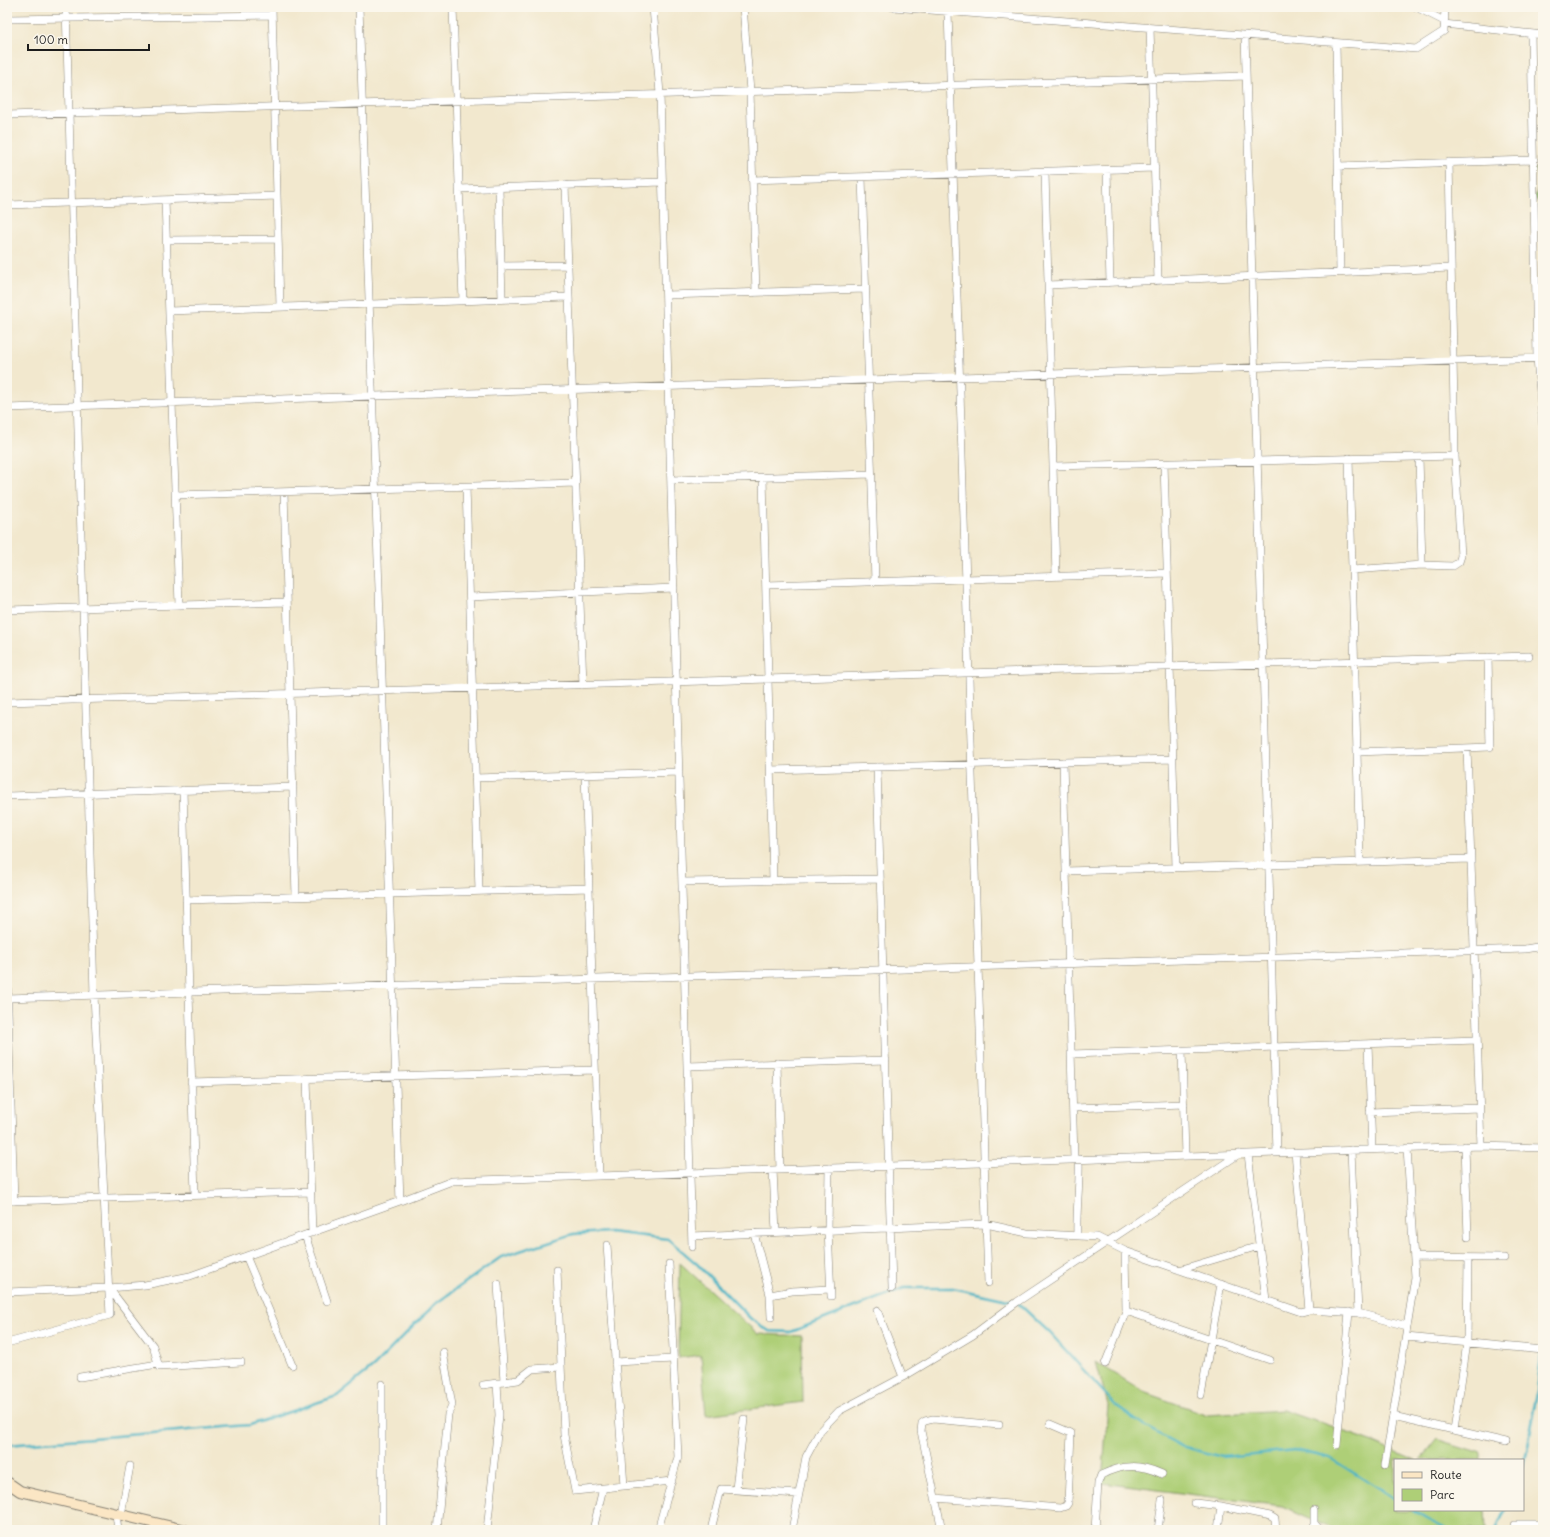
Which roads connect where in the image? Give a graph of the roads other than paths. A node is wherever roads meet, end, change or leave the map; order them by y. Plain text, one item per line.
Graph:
1 (66, 7) edge
2 (359, 7) edge
3 (453, 7) edge
4 (653, 7) edge
5 (743, 7) edge
6 (893, 7) edge
7 (1416, 7) edge
8 (1445, 7) edge
9 (272, 11) edge
10 (948, 12) junction
11 (66, 17) junction
12 (7, 19) edge
13 (1444, 22) junction
14 (1150, 28) junction
15 (1531, 34) junction
16 (1543, 35) edge
17 (1245, 36) junction
18 (1336, 43) junction
19 (1246, 76) junction
20 (1152, 79) junction
21 (950, 85) junction
22 (750, 92) junction
23 (660, 94) junction
24 (456, 101) junction
25 (363, 104) junction
26 (274, 106) junction
27 (69, 113) junction
28 (7, 115) edge
29 (1534, 160) junction
30 (1449, 162) junction
31 (1338, 166) junction
32 (1155, 168) junction
33 (1107, 170) junction
34 (1044, 172) junction
35 (953, 174) junction
36 (862, 177) junction
37 (752, 180) junction
38 (662, 182) junction
39 (565, 185) junction
40 (498, 188) junction
41 (459, 189) junction
42 (277, 196) junction
43 (165, 200) junction
44 (71, 203) junction
45 (7, 205) edge
46 (278, 239) junction
47 (167, 240) junction
48 (568, 265) junction
49 (501, 266) junction
50 (1451, 268) junction
51 (1340, 273) junction
52 (1252, 277) junction
53 (1158, 281) junction
54 (1110, 283) junction
55 (1048, 285) junction
56 (866, 289) junction
57 (756, 293) junction
58 (666, 296) junction
59 (569, 297) junction
60 (502, 299) junction
61 (463, 301) junction
62 (370, 304) junction
63 (280, 307) junction
64 (169, 311) junction
65 (1540, 358) edge
66 (1453, 361) junction
67 (1254, 368) junction
68 (1050, 374) junction
69 (960, 377) junction
70 (868, 380) junction
71 (668, 387) junction
72 (572, 390) junction
73 (373, 396) junction
74 (172, 403) junction
75 (77, 406) junction
76 (7, 408) edge
77 (1543, 427) edge
78 (1419, 456) junction
79 (1454, 456) junction
80 (1349, 458) junction
81 (1257, 461) junction
82 (1164, 463) junction
83 (1054, 466) junction
84 (871, 474) junction
85 (763, 477) junction
86 (671, 480) junction
87 (576, 483) junction
88 (466, 487) junction
89 (376, 489) junction
90 (284, 492) junction
91 (176, 495) junction
92 (1422, 565) junction
93 (1352, 570) junction
94 (1167, 573) junction
95 (1056, 576) junction
96 (966, 579) junction
97 (875, 582) junction
98 (766, 585) junction
99 (674, 588) junction
100 (580, 592) junction
101 (470, 597) junction
102 (287, 602) junction
103 (179, 605) junction
104 (83, 608) junction
105 (7, 610) edge
106 (1529, 656) dead end
107 (1488, 658) junction
108 (1355, 661) junction
109 (1263, 664) junction
110 (1170, 667) junction
111 (969, 673) junction
112 (768, 679) junction
113 (676, 682) junction
114 (583, 685) junction
115 (473, 688) junction
116 (383, 691) junction
117 (290, 694) junction
118 (86, 700) junction
119 (7, 702) edge
120 (1467, 748) junction
121 (1357, 752) junction
122 (1173, 759) junction
123 (1063, 762) junction
124 (972, 765) junction
125 (877, 767) junction
126 (771, 770) junction
127 (679, 772) junction
128 (585, 774) junction
129 (476, 778) junction
130 (293, 787) junction
131 (182, 790) junction
132 (89, 793) junction
133 (7, 796) edge
134 (1471, 859) junction
135 (1360, 862) junction
136 (1268, 865) junction
137 (1176, 867) junction
138 (1066, 871) junction
139 (880, 879) junction
140 (773, 880) junction
141 (682, 882) junction
142 (589, 888) junction
143 (479, 891) junction
144 (390, 894) junction
145 (296, 896) junction
146 (186, 900) junction
147 (1543, 946) edge
148 (1474, 951) junction
149 (1271, 957) junction
150 (1069, 964) junction
151 (978, 967) junction
152 (883, 970) junction
153 (685, 976) junction
154 (7, 979) edge
155 (592, 979) junction
156 (393, 986) junction
157 (189, 992) junction
158 (94, 995) junction
159 (7, 998) edge
160 (1477, 1040) junction
161 (1368, 1044) junction
162 (1274, 1047) junction
163 (1182, 1050) junction
164 (1071, 1054) junction
165 (886, 1060) junction
166 (777, 1063) junction
167 (687, 1066) junction
168 (595, 1070) junction
169 (396, 1076) junction
170 (307, 1078) junction
171 (191, 1082) junction
172 (9, 1086) edge
173 (1184, 1104) junction
174 (1073, 1108) junction
175 (1479, 1108) junction
176 (1370, 1112) junction
177 (1465, 1146) junction
178 (1480, 1146) junction
179 (1407, 1148) junction
180 (1543, 1148) edge
181 (1372, 1149) junction
182 (1351, 1150) junction
183 (1295, 1152) junction
184 (1277, 1153) junction
185 (1239, 1154) junction
186 (1248, 1154) junction
187 (1185, 1156) junction
188 (1077, 1159) junction
189 (984, 1162) junction
190 (888, 1166) junction
191 (829, 1168) junction
192 (777, 1170) junction
193 (690, 1173) junction
194 (599, 1176) junction
195 (311, 1192) junction
196 (195, 1195) junction
197 (104, 1198) junction
198 (10, 1201) edge
199 (400, 1201) junction
200 (986, 1224) junction
201 (890, 1228) junction
202 (828, 1230) junction
203 (776, 1232) junction
204 (754, 1233) junction
205 (308, 1234) junction
206 (692, 1236) junction
207 (1077, 1236) junction
208 (1468, 1237) dead end
209 (1108, 1241) junction
210 (607, 1246) dead end
211 (1259, 1246) junction
212 (692, 1247) dead end
213 (1125, 1251) junction
214 (246, 1256) junction
215 (1414, 1257) junction
216 (1468, 1258) junction
217 (1504, 1258) dead end
218 (669, 1264) dead end
219 (557, 1270) dead end
220 (1179, 1270) junction
221 (988, 1283) dead end
222 (498, 1284) dead end
223 (1221, 1284) junction
224 (109, 1288) junction
225 (892, 1288) dead end
226 (7, 1292) edge
227 (770, 1295) junction
228 (1266, 1300) junction
229 (327, 1301) dead end
230 (877, 1310) dead end
231 (1309, 1310) junction
232 (1126, 1311) junction
233 (1350, 1312) junction
234 (1358, 1313) junction
235 (770, 1317) dead end
236 (1408, 1326) junction
237 (1406, 1337) junction
238 (1211, 1339) junction
239 (7, 1343) edge
240 (1468, 1343) junction
241 (1543, 1350) edge
242 (442, 1352) dead end
243 (674, 1359) junction
244 (1270, 1360) dead end
245 (241, 1362) dead end
246 (615, 1362) junction
247 (158, 1364) junction
248 (1105, 1364) dead end
249 (292, 1365) dead end
250 (561, 1367) junction
251 (80, 1377) dead end
252 (903, 1377) junction
253 (504, 1382) junction
254 (497, 1383) junction
255 (382, 1384) dead end
256 (483, 1385) dead end
257 (1201, 1395) dead end
258 (1393, 1416) junction
259 (744, 1419) dead end
260 (1050, 1424) dead end
261 (999, 1425) dead end
262 (1454, 1430) junction
263 (1506, 1442) dead end
264 (1337, 1445) dead end
265 (130, 1466) dead end
266 (1386, 1466) dead end
267 (1162, 1474) dead end
268 (672, 1481) junction
269 (7, 1482) edge
270 (624, 1486) junction
271 (603, 1488) junction
272 (736, 1490) junction
273 (798, 1494) junction
274 (935, 1498) junction
275 (1162, 1500) dead end
276 (1195, 1503) dead end
277 (1221, 1506) junction
278 (1314, 1510) dead end
279 (118, 1514) junction
280 (1513, 1524) dead end
281 (1543, 1524) edge
282 (118, 1530) edge
283 (183, 1530) edge
284 (382, 1530) edge
285 (437, 1530) edge
286 (487, 1530) edge
287 (593, 1530) edge
288 (658, 1530) edge
289 (711, 1530) edge
290 (792, 1530) edge
291 (942, 1530) edge
292 (1095, 1530) edge
293 (1158, 1530) edge
294 (1218, 1530) edge
295 (1276, 1530) edge
296 (1320, 1530) edge

1 - 11 street
2 - 25 street
3 - 24 street
4 - 23 street
5 - 22 street
6 - 10 street
7 - 13 street
8 - 13 street
9 - 11 street
9 - 26 street
10 - 14 street
10 - 21 street
11 - 12 street
11 - 27 street
13 - 15 street
13 - 18 street
14 - 17 street
14 - 20 street
15 - 16 street
15 - 29 street
17 - 18 street
17 - 19 street
18 - 31 street
19 - 20 street
19 - 52 street
20 - 21 street
20 - 32 street
21 - 22 street
21 - 35 street
22 - 23 street
22 - 37 street
23 - 24 street
23 - 38 street
24 - 25 street
24 - 41 street
25 - 26 street
25 - 62 street
26 - 27 street
26 - 42 street
27 - 28 street
27 - 44 street
29 - 30 street
29 - 65 street
30 - 31 street
30 - 50 street
31 - 51 street
32 - 33 street
32 - 53 street
33 - 34 street
33 - 54 street
34 - 35 street
34 - 55 street
35 - 36 street
35 - 69 street
36 - 37 street
36 - 56 street
37 - 57 street
38 - 39 street
38 - 58 street
39 - 40 street
39 - 48 street
40 - 41 street
40 - 49 street
41 - 61 street
42 - 43 street
42 - 46 street
43 - 44 street
43 - 47 street
44 - 45 street
44 - 75 street
46 - 47 street
46 - 63 street
47 - 64 street
48 - 49 street
48 - 59 street
49 - 60 street
50 - 51 street
50 - 66 street
51 - 52 street
52 - 53 street
52 - 67 street
53 - 54 street
54 - 55 street
55 - 68 street
56 - 57 street
56 - 70 street
57 - 58 street
58 - 71 street
59 - 60 street
59 - 72 street
60 - 61 street
61 - 62 street
62 - 63 street
62 - 73 street
63 - 64 street
64 - 74 street
65 - 66 street
65 - 77 street
66 - 67 street
66 - 79 street
67 - 68 street
67 - 81 street
68 - 69 street
68 - 83 street
69 - 70 street
69 - 96 street
70 - 71 street
70 - 84 street
71 - 72 street
71 - 86 street
72 - 73 street
72 - 87 street
73 - 74 street
73 - 89 street
74 - 75 street
74 - 91 street
75 - 76 street
75 - 104 street
78 - 79 street
78 - 80 street
78 - 92 street
79 - 92 street
80 - 81 street
80 - 93 street
81 - 82 street
81 - 109 street
82 - 83 street
82 - 94 street
83 - 95 street
84 - 85 street
84 - 97 street
85 - 86 street
85 - 98 street
86 - 99 street
87 - 88 street
87 - 100 street
88 - 89 street
88 - 101 street
89 - 90 street
89 - 116 street
90 - 91 street
90 - 102 street
91 - 103 street
92 - 93 street
93 - 108 street
94 - 95 street
94 - 110 street
95 - 96 street
96 - 97 street
96 - 111 street
97 - 98 street
98 - 112 street
99 - 100 street
99 - 113 street
100 - 101 street
100 - 114 street
101 - 115 street
102 - 103 street
102 - 117 street
103 - 104 street
104 - 105 street
104 - 118 street
106 - 107 street
107 - 108 street
107 - 120 street
108 - 109 street
108 - 121 street
109 - 110 street
109 - 136 street
110 - 111 street
110 - 122 street
111 - 112 street
111 - 124 street
112 - 113 street
112 - 126 street
113 - 114 street
113 - 127 street
114 - 115 street
115 - 116 street
115 - 129 street
116 - 117 street
116 - 144 street
117 - 118 street
117 - 130 street
118 - 119 street
118 - 132 street
120 - 121 street
120 - 134 street
121 - 135 street
122 - 123 street
122 - 137 street
123 - 124 street
123 - 138 street
124 - 125 street
124 - 151 street
125 - 126 street
125 - 139 street
126 - 140 street
127 - 128 street
127 - 141 street
128 - 129 street
128 - 142 street
129 - 143 street
130 - 131 street
130 - 145 street
131 - 132 street
131 - 146 street
132 - 133 street
132 - 158 street
134 - 135 street
134 - 148 street
135 - 136 street
136 - 137 street
136 - 149 street
137 - 138 street
138 - 150 street
139 - 140 street
139 - 152 street
140 - 141 street
141 - 153 street
142 - 143 street
142 - 155 street
143 - 144 street
144 - 145 street
144 - 156 street
145 - 146 street
146 - 157 street
147 - 148 street
148 - 149 street
148 - 160 street
149 - 150 street
149 - 162 street
150 - 151 street
150 - 164 street
151 - 152 street
151 - 189 street
152 - 153 street
152 - 165 street
153 - 155 street
153 - 167 street
154 - 159 street
155 - 156 street
155 - 168 street
156 - 157 street
156 - 169 street
157 - 158 street
157 - 171 street
158 - 159 street
158 - 197 street
159 - 172 street
160 - 161 street
160 - 175 street
161 - 162 street
161 - 176 street
162 - 163 street
162 - 184 street
163 - 164 street
163 - 173 street
164 - 174 street
165 - 166 street
165 - 190 street
166 - 167 street
166 - 192 street
167 - 193 street
168 - 169 street
168 - 194 street
169 - 170 street
169 - 199 street
170 - 171 street
170 - 195 street
171 - 196 street
172 - 198 street
173 - 174 street
173 - 187 street
174 - 188 street
175 - 176 street
175 - 178 street
176 - 181 street
177 - 178 street
177 - 179 street
177 - 208 street
178 - 180 street
179 - 181 street
179 - 215 street
181 - 182 street
182 - 183 street
182 - 234 street
183 - 184 street
183 - 231 street
184 - 186 street
185 - 186 street
185 - 187 street
185 - 209 street
186 - 211 street
187 - 188 street
188 - 189 street
188 - 207 street
189 - 190 street
189 - 200 street
190 - 191 street
190 - 201 street
191 - 192 street
191 - 202 street
192 - 193 street
192 - 203 street
193 - 194 street
193 - 206 street
194 - 199 street
195 - 196 street
195 - 205 street
196 - 197 street
197 - 198 street
197 - 224 street
199 - 205 street
200 - 201 street
200 - 207 street
200 - 221 street
201 - 202 street
201 - 225 street
202 - 203 street
202 - 227 street
203 - 204 street
204 - 206 street
204 - 227 street
205 - 214 street
205 - 229 street
206 - 212 street
207 - 209 street
209 - 213 street
209 - 252 street
210 - 246 street
211 - 220 street
211 - 228 street
213 - 220 street
213 - 232 street
214 - 224 street
214 - 249 street
215 - 216 street
215 - 236 street
216 - 217 street
216 - 240 street
218 - 243 street
219 - 250 street
220 - 223 street
222 - 253 street
223 - 228 street
223 - 238 street
224 - 226 street
224 - 239 street
224 - 247 street
227 - 235 street
228 - 231 street
230 - 252 street
231 - 233 street
232 - 238 street
232 - 248 street
233 - 234 street
233 - 264 street
234 - 236 street
236 - 237 street
237 - 240 street
237 - 258 street
238 - 244 street
238 - 257 street
240 - 241 street
240 - 262 street
242 - 285 street
243 - 246 street
243 - 268 street
245 - 247 street
246 - 270 street
247 - 251 street
250 - 253 street
250 - 271 street
252 - 273 street
253 - 254 street
254 - 256 street
254 - 286 street
255 - 284 street
258 - 262 street
258 - 266 street
259 - 272 street
260 - 274 street
261 - 274 street
262 - 263 street
265 - 279 street
267 - 292 street
268 - 270 street
268 - 288 street
269 - 279 street
270 - 271 street
271 - 287 street
272 - 273 street
272 - 289 street
273 - 290 street
274 - 291 street
275 - 293 street
276 - 277 street
277 - 294 street
277 - 295 street
278 - 296 street
279 - 282 street
279 - 283 street
280 - 281 street

